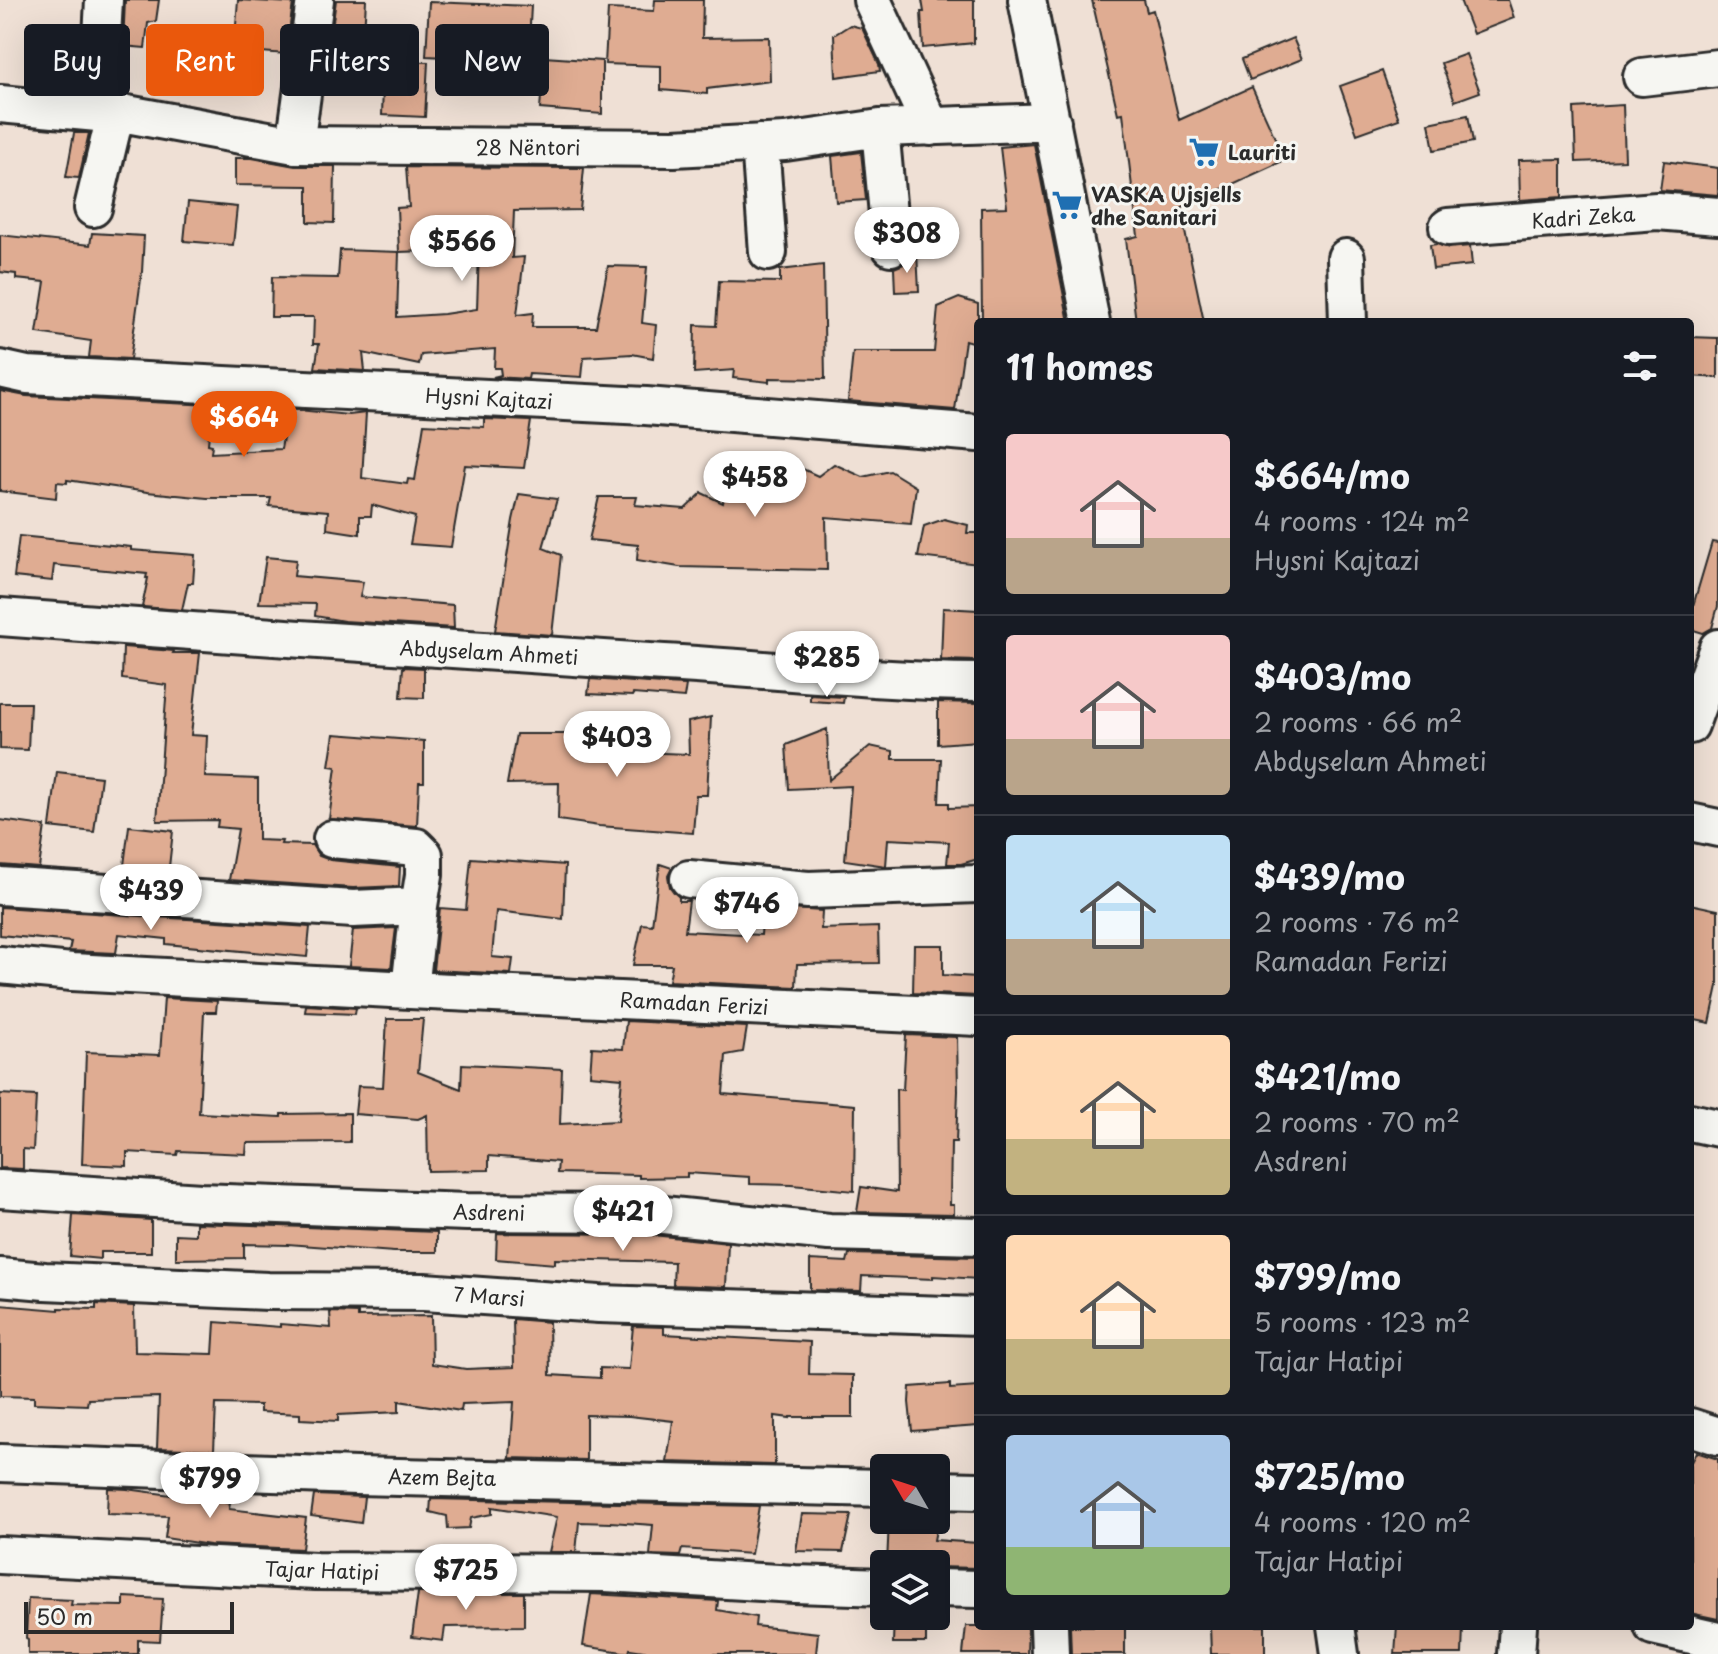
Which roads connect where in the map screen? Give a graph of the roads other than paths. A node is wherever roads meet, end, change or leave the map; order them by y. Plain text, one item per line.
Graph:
1 (104, 0) edge
2 (315, 0) edge
3 (872, 0) edge
4 (1027, 0) edge
5 (1718, 68) edge
6 (1642, 77) dead end
7 (0, 104) edge
8 (107, 112) junction
9 (1052, 122) junction
10 (931, 127) junction
11 (880, 128) junction
12 (760, 143) junction
13 (295, 145) junction
14 (93, 208) dead end
15 (1718, 216) edge
16 (1448, 227) dead end
17 (891, 247) dead end
18 (768, 252) dead end
19 (1346, 258) dead end
20 (1090, 318) edge
21 (1348, 318) edge
22 (0, 369) edge
23 (974, 433) edge
24 (0, 617) edge
25 (1709, 670) edge
26 (974, 682) edge
27 (1694, 713) edge
28 (1694, 823) edge
29 (1718, 828) edge
30 (332, 839) dead end
31 (689, 879) dead end
32 (974, 884) edge
33 (0, 886) edge
34 (419, 906) junction
35 (0, 965) edge
36 (410, 990) junction
37 (974, 1017) edge
38 (1694, 1123) edge
39 (1718, 1128) edge
40 (0, 1189) edge
41 (974, 1236) edge
42 (0, 1277) edge
43 (974, 1316) edge
44 (1694, 1428) edge
45 (1718, 1436) edge
46 (0, 1463) edge
47 (870, 1488) edge
48 (950, 1490) edge
49 (974, 1491) edge
50 (0, 1555) edge
51 (870, 1587) edge
52 (950, 1588) edge
53 (974, 1589) edge
54 (1049, 1630) edge
55 (1337, 1630) edge
56 (1518, 1630) edge
57 (1670, 1630) edge
58 (1718, 1641) edge
59 (1050, 1654) edge
60 (1340, 1654) edge
61 (1516, 1654) edge

1 - 8 street
2 - 13 street
3 - 10 street
4 - 9 street
5 - 6 street
7 - 8 street, 28 Nëntori
8 - 13 street, 28 Nëntori
8 - 14 street
9 - 10 street, 28 Nëntori
9 - 20 street
10 - 11 street, 28 Nëntori
11 - 12 street, 28 Nëntori
11 - 17 street
12 - 13 street, 28 Nëntori
12 - 18 street
15 - 16 street, Kadri Zeka
19 - 21 street
22 - 23 street, Hysni Kajtazi
24 - 26 street, Abdyselam Ahmeti
25 - 27 street
28 - 29 street
30 - 34 street
31 - 32 street
33 - 34 street
34 - 36 street
35 - 36 street, Ramadan Ferizi
36 - 37 street, Ramadan Ferizi
38 - 39 street
40 - 41 street, Asdreni
42 - 43 street, 7 Marsi
44 - 45 street
46 - 47 street, Azem Bejta
48 - 49 street
50 - 51 street, Tajar Hatipi
52 - 53 street
54 - 59 street
55 - 60 street
56 - 61 street
57 - 58 street

